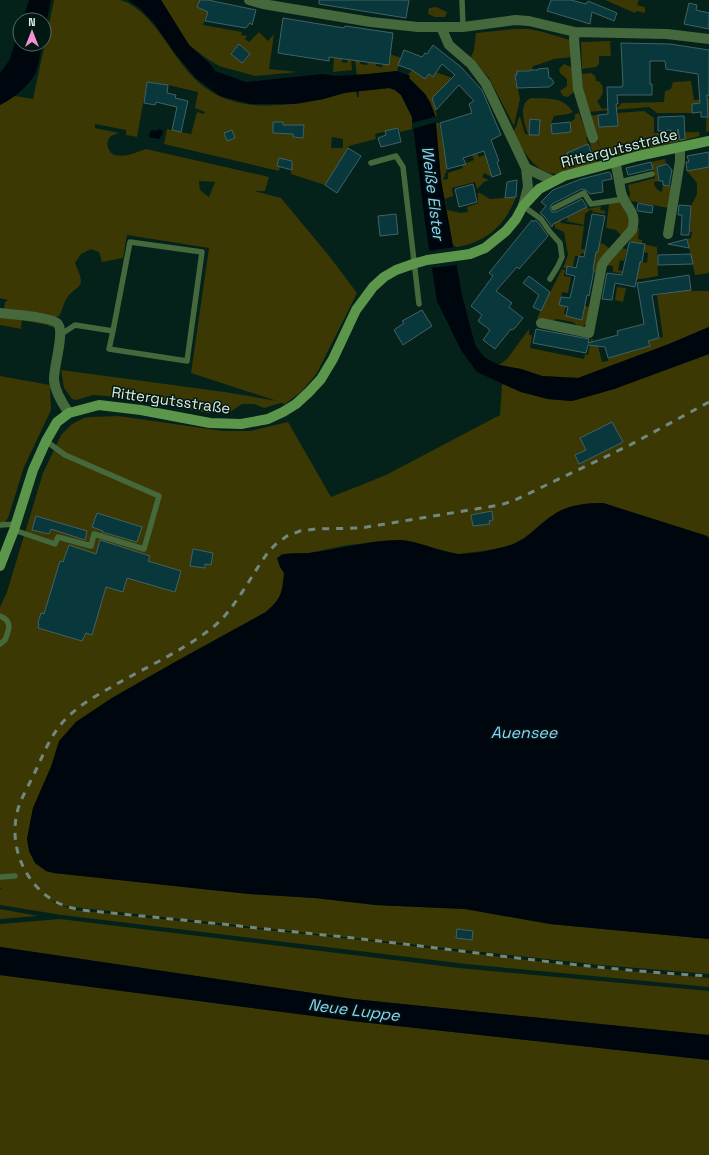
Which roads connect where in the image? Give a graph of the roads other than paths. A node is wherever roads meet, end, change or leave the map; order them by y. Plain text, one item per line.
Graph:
1 (249, 0) edge
2 (462, 0) edge
3 (441, 27) junction
4 (463, 27) junction
5 (575, 32) junction
6 (709, 39) edge
7 (593, 138) dead end
8 (709, 141) edge
9 (680, 148) junction
10 (615, 162) junction
11 (371, 163) dead end
12 (526, 168) junction
13 (652, 174) dead end
14 (553, 181) junction
15 (620, 182) junction
16 (624, 199) junction
17 (523, 206) junction
18 (554, 208) dead end
19 (668, 234) dead end
20 (414, 264) junction
21 (550, 278) dead end
22 (419, 304) dead end
23 (0, 313) edge
24 (541, 323) dead end
25 (112, 330) junction
26 (60, 335) junction
27 (69, 413) junction
28 (46, 441) junction
29 (0, 525) edge
30 (15, 527) junction
31 (0, 566) edge
32 (0, 616) edge
33 (0, 644) edge
34 (15, 876) dead end
35 (0, 877) edge

1 - 3 street
2 - 4 lane
3 - 4 street
3 - 12 street
4 - 5 street
5 - 6 street
5 - 7 street
8 - 9 main road, Rittergutsstraße
9 - 10 main road, Rittergutsstraße
9 - 19 street
10 - 14 main road, Rittergutsstraße
10 - 15 street
11 - 20 lane
12 - 14 street
12 - 17 street
13 - 15 lane
14 - 17 main road, Rittergutsstraße
15 - 16 street
16 - 18 lane
16 - 24 street
17 - 20 main road, Rittergutsstraße
17 - 21 lane
20 - 22 lane
20 - 27 main road, Rittergutsstraße
23 - 26 street
25 - 25 lane
25 - 26 lane
26 - 27 street
27 - 28 main road
28 - 30 main road
28 - 30 lane
29 - 30 lane
30 - 31 main road
32 - 33 lane
34 - 35 lane

